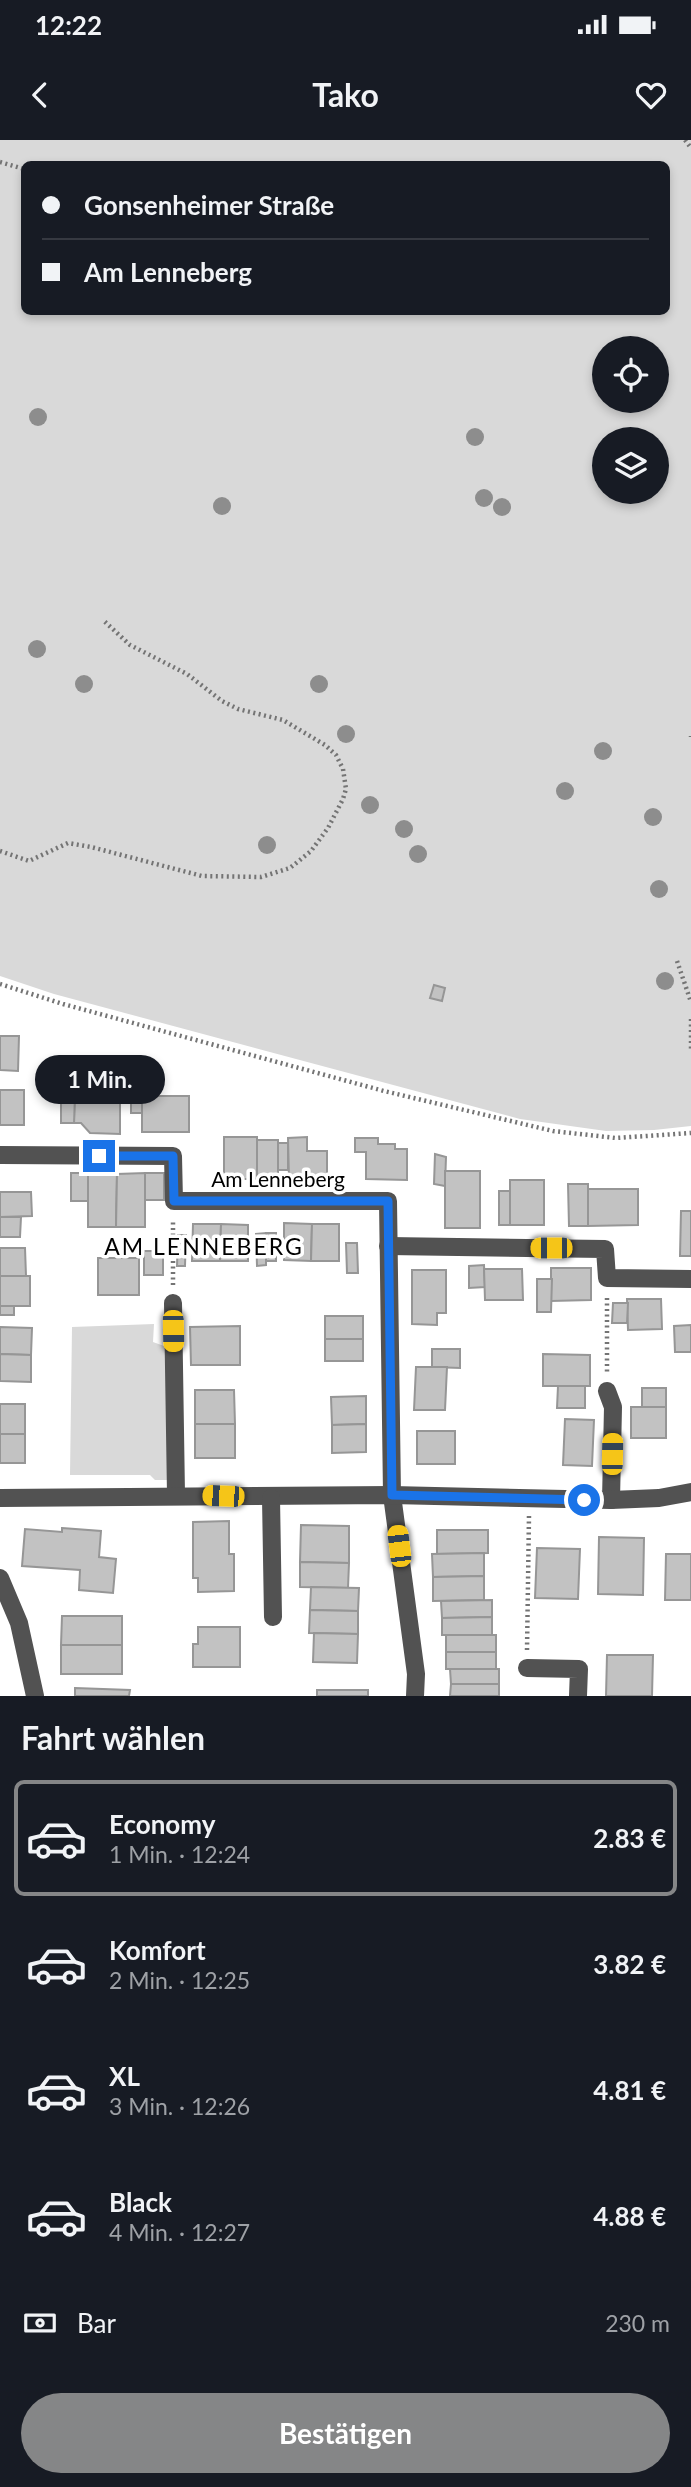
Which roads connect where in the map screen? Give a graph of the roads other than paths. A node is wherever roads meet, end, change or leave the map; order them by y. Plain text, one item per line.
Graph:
1 (0, 1155) edge
2 (388, 1246) junction
3 (691, 1279) edge
4 (173, 1303) road end
5 (607, 1391) road end
6 (691, 1492) edge
7 (176, 1495) junction
8 (392, 1495) junction
9 (0, 1498) edge
10 (271, 1498) junction
11 (611, 1500) junction
12 (0, 1578) edge
13 (273, 1617) dead end
14 (527, 1668) road end
15 (35, 1696) edge
16 (415, 1696) edge
17 (578, 1696) edge

1 - 2 street, Am Lenneberg
2 - 3 street
2 - 8 street, Am Lenneberg
4 - 7 street
5 - 11 street
6 - 11 street
7 - 9 street
7 - 10 street
8 - 10 street
8 - 11 street
8 - 16 street, Am Lenneberg
10 - 13 street
12 - 15 street
14 - 17 street

